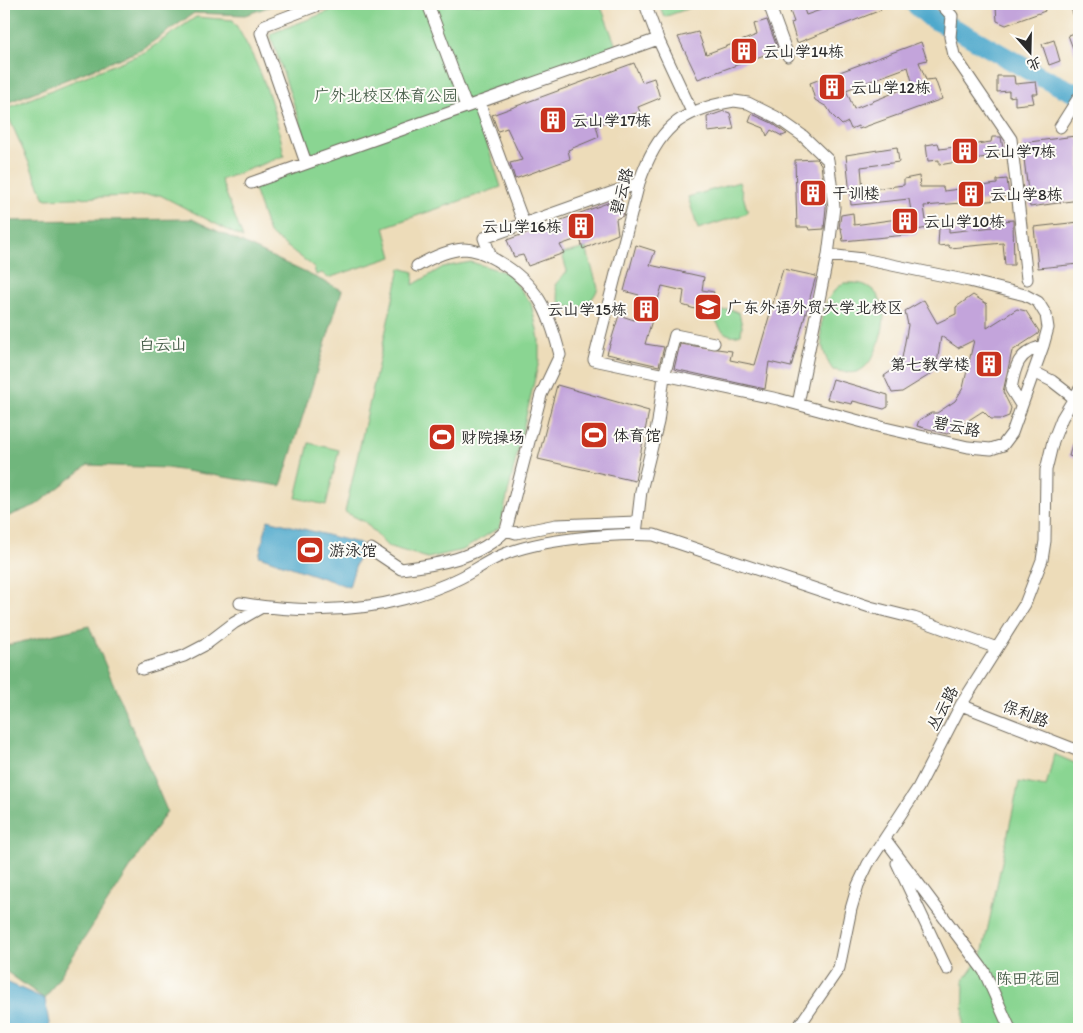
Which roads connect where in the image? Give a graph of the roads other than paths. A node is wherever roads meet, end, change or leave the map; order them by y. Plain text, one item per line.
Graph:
1 (321, 4) edge
2 (428, 4) edge
3 (645, 4) edge
4 (769, 4) edge
5 (941, 4) edge
6 (1076, 4) edge
7 (1079, 13) edge
8 (658, 38) junction
9 (788, 56) dead end
10 (1077, 101) edge
11 (479, 102) junction
12 (466, 106) junction
13 (692, 112) junction
14 (1060, 127) dead end
15 (306, 163) junction
16 (251, 182) dead end
17 (639, 183) junction
18 (524, 224) junction
19 (828, 255) junction
20 (491, 257) junction
21 (416, 266) dead end
22 (1028, 279) dead end
23 (714, 343) dead end
24 (1043, 346) junction
25 (1034, 372) junction
26 (664, 376) junction
27 (1077, 394) edge
28 (798, 404) junction
29 (1021, 406) junction
30 (637, 528) junction
31 (506, 530) junction
32 (371, 550) dead end
33 (240, 603) dead end
34 (262, 607) junction
35 (997, 648) junction
36 (142, 669) dead end
37 (961, 705) junction
38 (1079, 751) edge
39 (885, 839) junction
40 (947, 969) dead end
41 (796, 1029) edge
42 (1010, 1029) edge

1 - 15 street
2 - 12 street
3 - 8 street
4 - 9 street
5 - 22 street
6 - 7 street
8 - 11 street
8 - 13 street
10 - 14 street
11 - 12 street
11 - 18 street
12 - 15 street
13 - 17 street, 碧云路
13 - 19 street, 碧云路
15 - 16 street
17 - 18 street
17 - 26 street, 碧云路
18 - 20 street
19 - 24 street, 碧云路
19 - 28 street
20 - 21 street
20 - 31 street
23 - 26 street
24 - 25 street, 碧云路
24 - 29 street
25 - 27 street
25 - 29 street, 碧云路
26 - 28 street, 碧云路
26 - 30 street
27 - 35 street, 丛云路
28 - 29 street, 碧云路
30 - 31 street
30 - 34 street
30 - 35 street
31 - 32 street
33 - 34 street
34 - 36 street
35 - 37 street, 丛云路
37 - 38 street, 保利路
37 - 39 street, 丛云路
39 - 40 street
39 - 41 street, 丛云路
39 - 42 street

